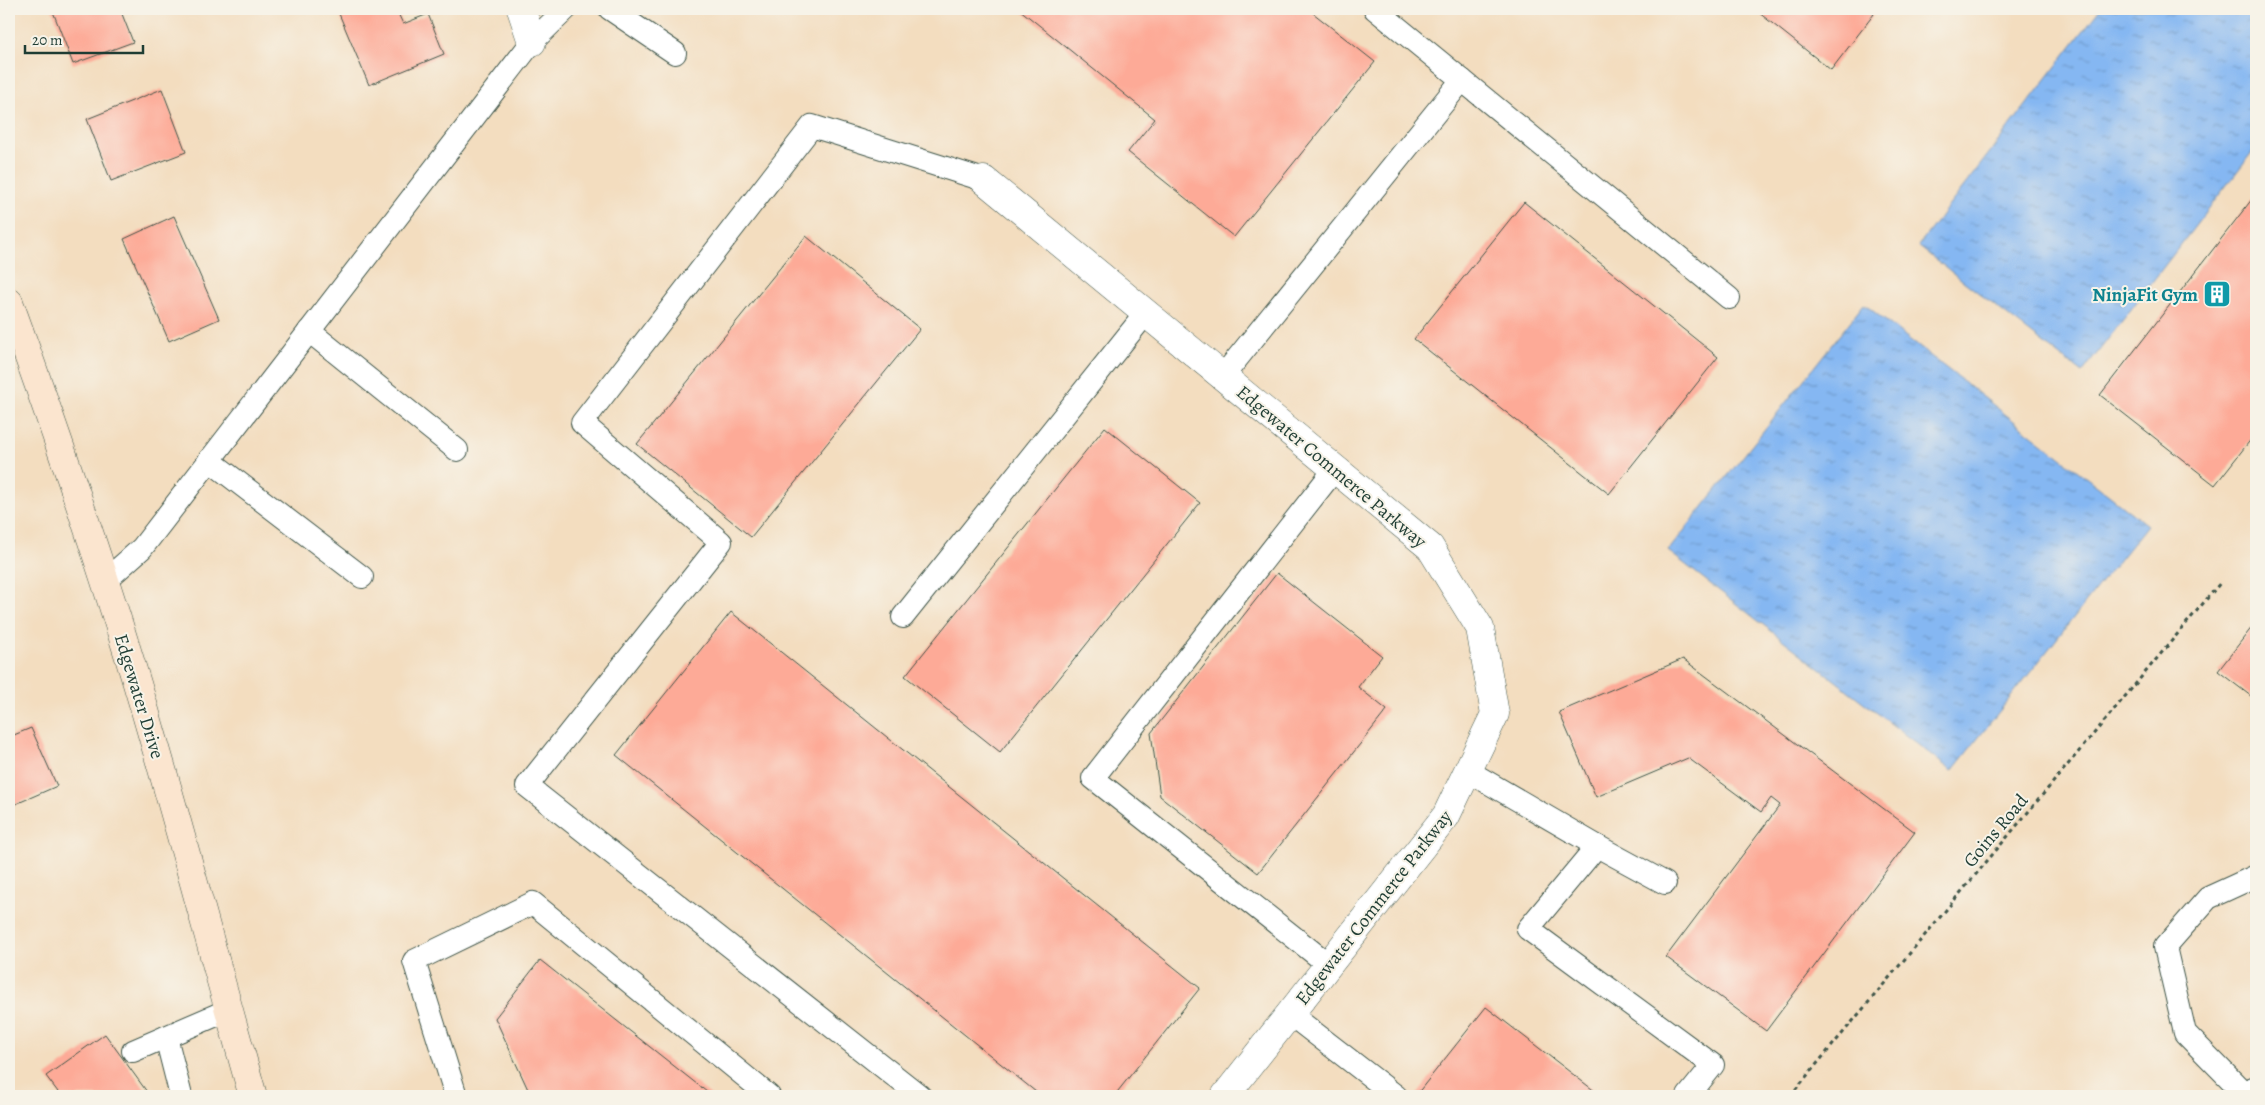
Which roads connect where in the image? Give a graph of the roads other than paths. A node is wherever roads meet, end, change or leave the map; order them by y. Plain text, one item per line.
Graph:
1 (522, 9) edge
2 (566, 9) edge
3 (610, 9) edge
4 (1375, 9) edge
5 (532, 42) junction
6 (676, 53) dead end
7 (1462, 80) junction
8 (984, 180) joint
9 (1729, 298) dead end
10 (9, 302) edge
11 (1146, 313) junction
12 (308, 331) junction
13 (1223, 376) junction
14 (457, 450) dead end
15 (209, 460) junction
16 (1335, 469) junction
17 (362, 577) dead end
18 (105, 581) junction
19 (902, 617) dead end
20 (1468, 771) junction
21 (1597, 846) junction
22 (2256, 876) edge
23 (1664, 883) dead end
24 (1328, 965) junction
25 (228, 1010) junction
26 (1290, 1014) junction
27 (166, 1037) junction
28 (133, 1052) dead end
29 (2256, 1086) edge
30 (181, 1096) edge
31 (253, 1096) edge
32 (456, 1096) edge
33 (769, 1096) edge
34 (920, 1096) edge
35 (1225, 1096) edge
36 (1396, 1096) edge
37 (1688, 1096) edge

1 - 5 street
2 - 5 lane
3 - 6 lane
4 - 7 lane
5 - 12 lane
7 - 9 lane
7 - 13 lane
8 - 11 street, Edgewater Commerce Parkway
8 - 34 lane
10 - 18 main road, Edgewater Drive
11 - 13 street, Edgewater Commerce Parkway
11 - 19 lane
12 - 14 lane
12 - 15 lane
13 - 16 street, Edgewater Commerce Parkway
15 - 17 lane
15 - 18 lane
16 - 20 street, Edgewater Commerce Parkway
16 - 24 lane
18 - 25 main road, Edgewater Drive
20 - 21 lane
20 - 24 street, Edgewater Commerce Parkway
21 - 23 lane
21 - 37 lane
22 - 29 lane
24 - 26 street, Edgewater Commerce Parkway
25 - 27 lane
25 - 31 main road, Edgewater Drive
26 - 35 street, Edgewater Commerce Parkway
26 - 36 lane
27 - 28 lane
27 - 30 lane
32 - 33 lane

